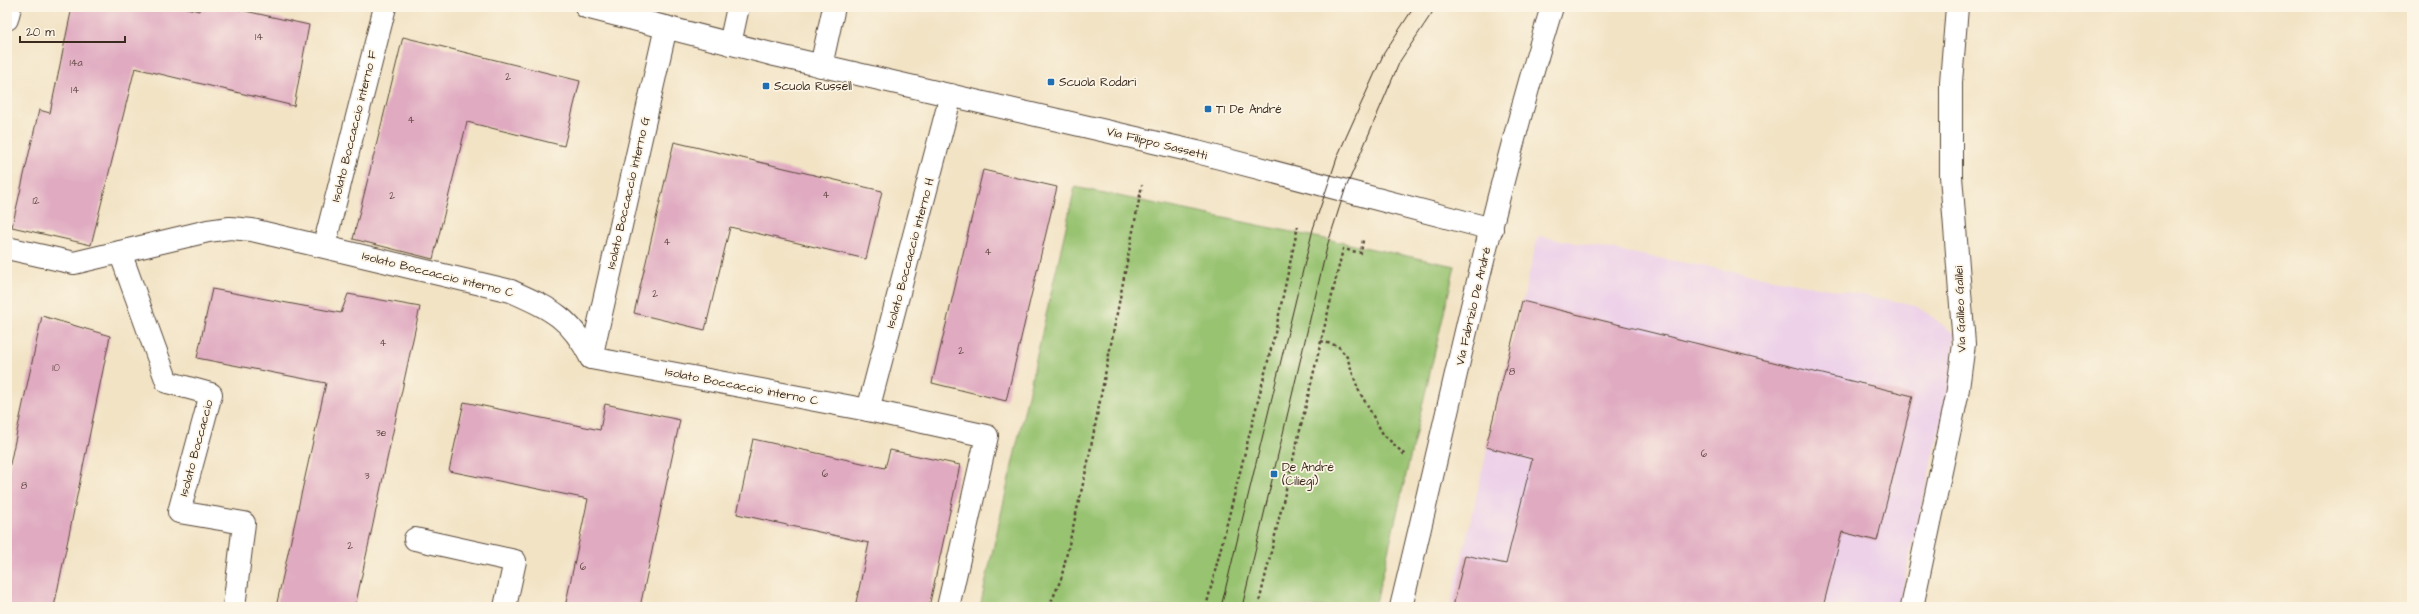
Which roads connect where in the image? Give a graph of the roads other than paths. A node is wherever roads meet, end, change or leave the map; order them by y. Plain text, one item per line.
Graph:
1 (10, 7) edge
2 (385, 7) edge
3 (586, 7) edge
4 (738, 7) edge
5 (834, 7) edge
6 (1552, 7) edge
7 (1957, 7) edge
8 (7, 19) edge
9 (666, 27) junction
10 (730, 44) junction
11 (820, 66) junction
12 (950, 95) junction
13 (1492, 229) junction
14 (324, 246) junction
15 (7, 248) edge
16 (120, 252) junction
17 (591, 358) junction
18 (868, 410) junction
19 (415, 539) dead end
20 (234, 607) edge
21 (505, 607) edge
22 (948, 607) edge
23 (1401, 607) edge
24 (1912, 607) edge

1 - 8 street
2 - 14 street, Isolato Boccaccio interno F
3 - 9 street, Via Filippo Sassetti
4 - 10 street
5 - 11 street
6 - 13 street, Via Fabrizio De André
7 - 24 street, Via Galileo Galilei
9 - 10 street, Via Filippo Sassetti
9 - 17 street, Isolato Boccaccio interno G
10 - 11 street, Via Filippo Sassetti
11 - 12 street, Via Filippo Sassetti
12 - 13 street, Via Filippo Sassetti
12 - 18 street, Isolato Boccaccio interno H
13 - 23 street, Via Fabrizio De André
14 - 16 street, Isolato Boccaccio interno C
14 - 17 street, Isolato Boccaccio interno C
15 - 16 street, Isolato Boccaccio interno C
16 - 20 street, Isolato Boccaccio
17 - 18 street, Isolato Boccaccio interno C
18 - 22 street, Isolato Boccaccio interno C
19 - 21 street

